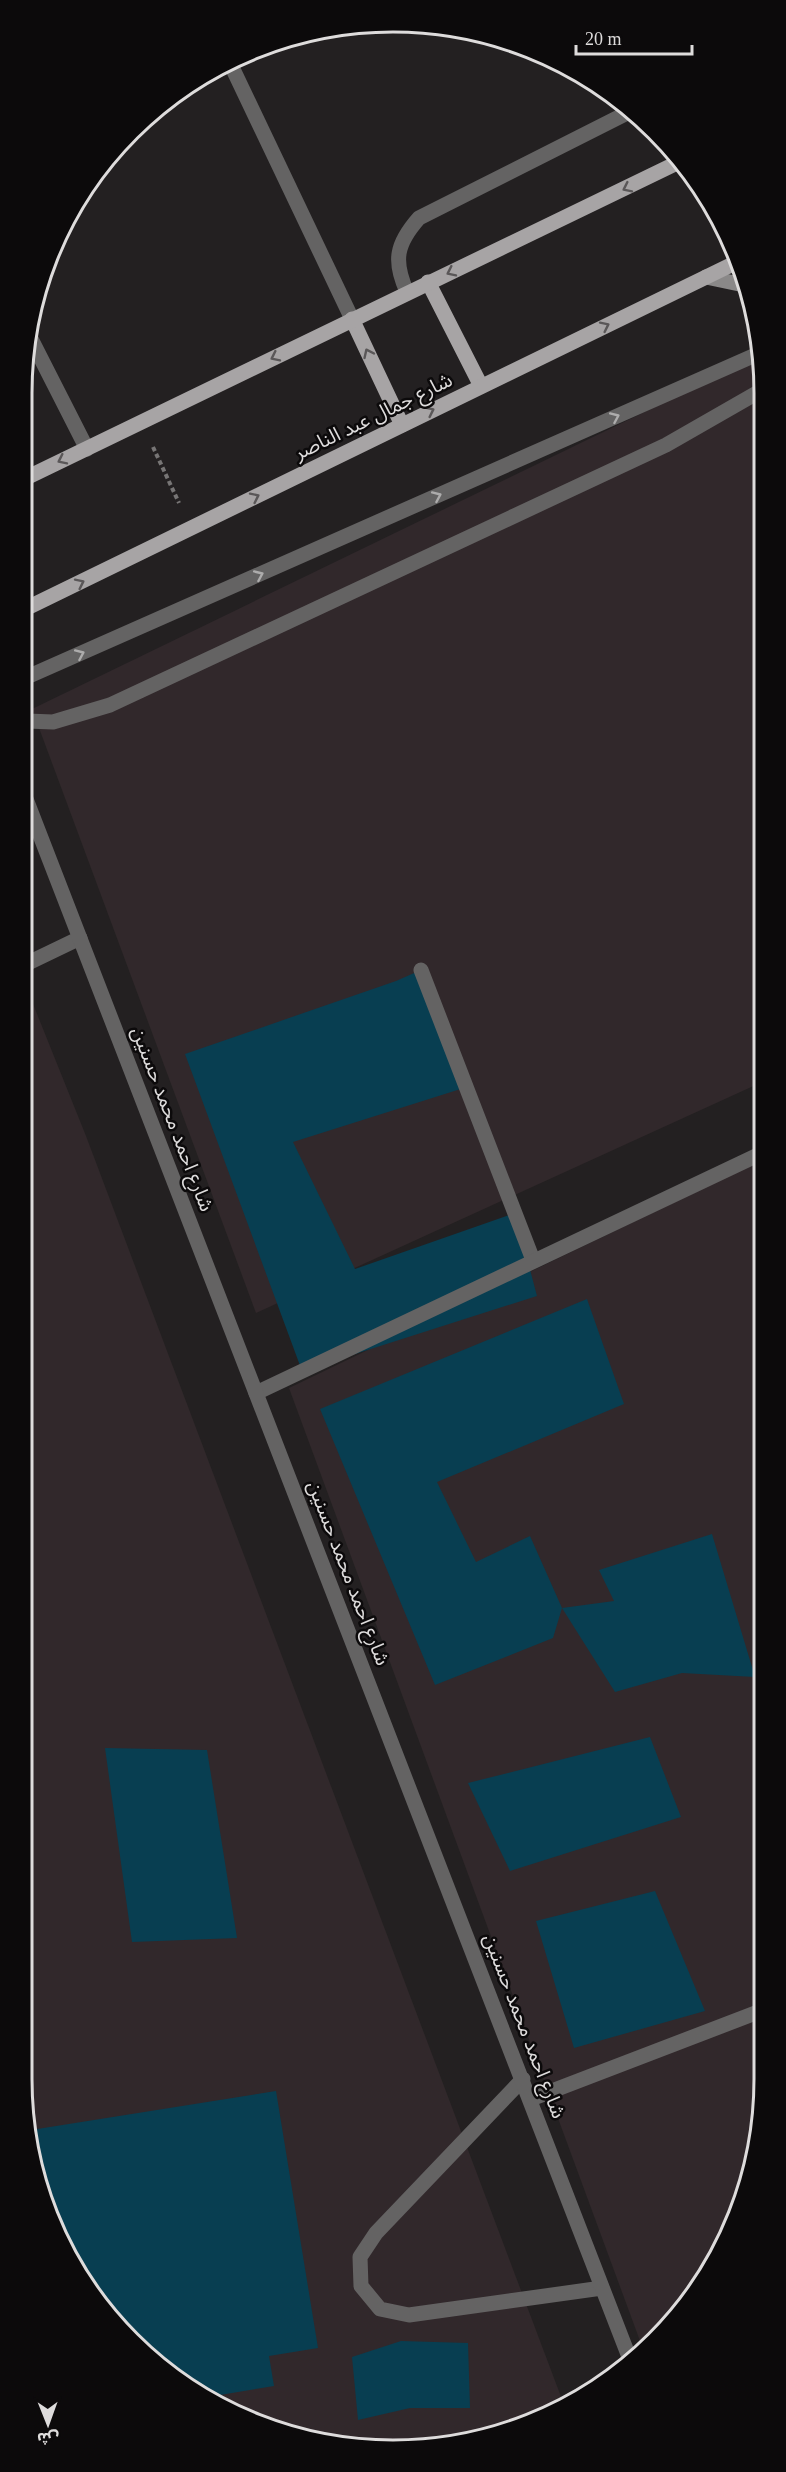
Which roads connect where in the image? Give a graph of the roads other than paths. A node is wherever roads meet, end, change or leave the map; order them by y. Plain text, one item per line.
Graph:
1 (233, 69) edge
2 (624, 115) edge
3 (673, 165) edge
4 (731, 265) edge
5 (706, 277) junction
6 (428, 282) junction
7 (737, 284) edge
8 (407, 292) junction
9 (352, 319) junction
10 (35, 347) edge
11 (752, 356) edge
12 (481, 386) junction
13 (754, 395) edge
14 (402, 425) junction
15 (87, 448) junction
16 (32, 475) edge
17 (32, 607) edge
18 (32, 675) edge
19 (32, 721) edge
20 (32, 814) edge
21 (80, 938) junction
22 (32, 961) edge
23 (421, 970) dead end
24 (754, 1157) edge
25 (532, 1260) junction
26 (256, 1393) junction
27 (754, 2014) edge
28 (523, 2079) junction
29 (531, 2099) junction
30 (602, 2288) junction
31 (628, 2354) edge

1 - 9 street
2 - 8 street
3 -> 6 main road
4 - 5 main road, شارع جمال عبد الناصر
5 - 7 street
12 -> 5 main road, شارع جمال عبد الناصر
6 - 8 main road
6 - 12 main road
8 - 9 main road
14 -> 9 main road
9 -> 15 main road
10 - 15 street
18 -> 11 street
14 -> 12 main road, شارع جمال عبد الناصر
13 - 19 street
17 -> 14 main road, شارع جمال عبد الناصر
15 -> 16 main road
20 - 21 street, شارع احمد محمد حسنين
21 - 22 street
21 - 26 street, شارع احمد محمد حسنين
23 - 25 street
24 - 25 street
25 - 26 street
26 - 28 street, شارع احمد محمد حسنين
27 - 29 street
28 - 29 street, شارع احمد محمد حسنين
28 - 30 street
29 - 30 street, شارع احمد محمد حسنين
30 - 31 street, شارع احمد محمد حسنين

